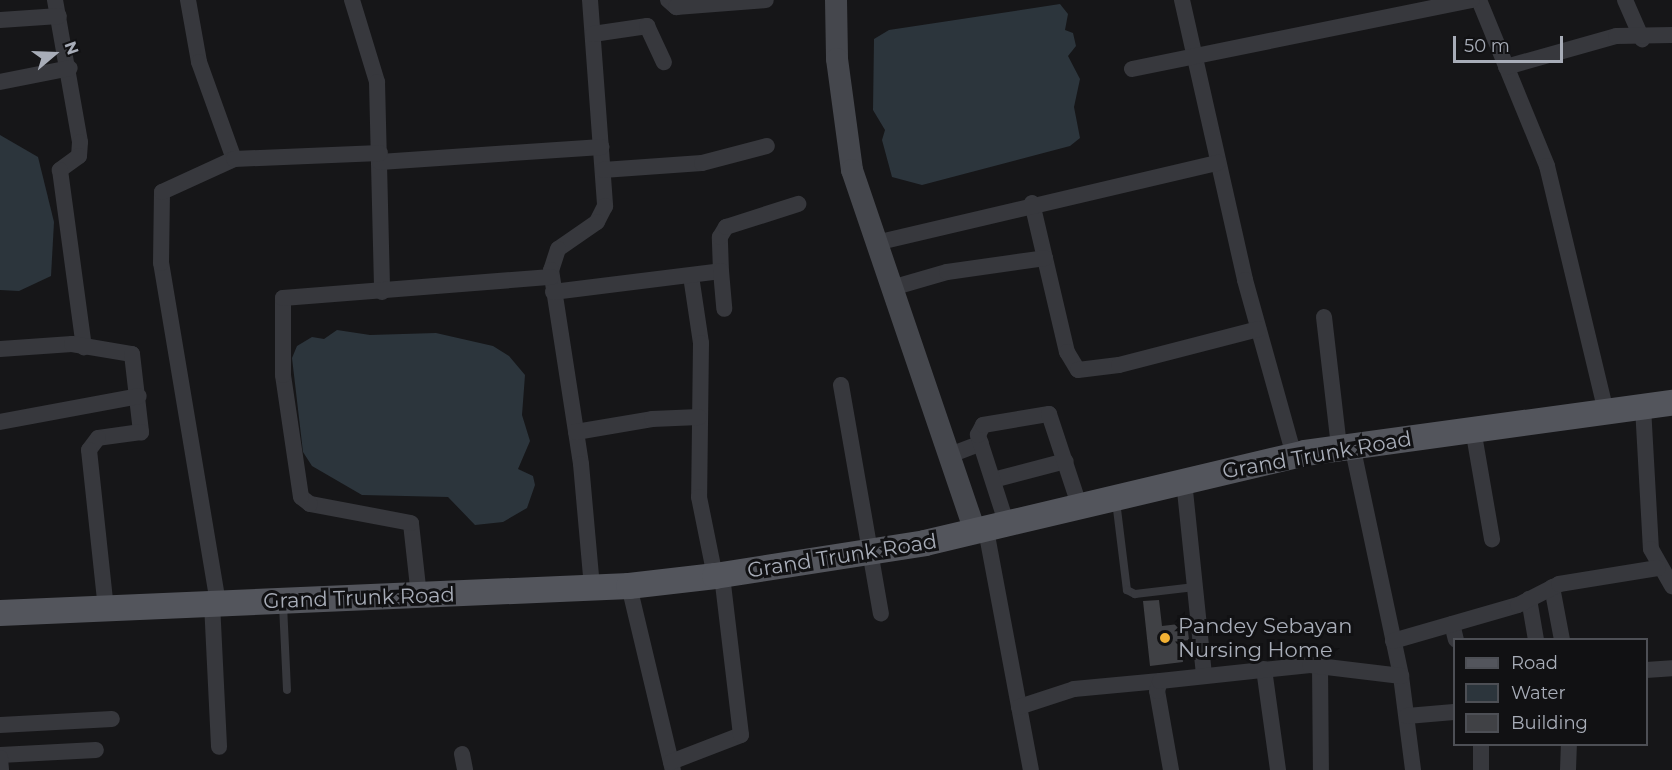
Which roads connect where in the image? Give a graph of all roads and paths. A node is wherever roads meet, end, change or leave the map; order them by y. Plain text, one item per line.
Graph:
1 (188, 0) edge
2 (352, 0) edge
3 (590, 0) edge
4 (668, 0) edge
5 (766, 0) edge
6 (836, 0) edge
7 (1182, 0) edge
8 (1472, 0) edge
9 (1479, 0) edge
10 (1624, 0) edge
11 (57, 8) edge
12 (0, 20) edge
13 (593, 34) junction
14 (1672, 35) edge
15 (1642, 39) junction
16 (1194, 55) junction
17 (664, 62) dead end
18 (1506, 66) junction
19 (70, 68) junction
20 (1132, 69) dead end
21 (0, 82) edge
22 (767, 146) dead end
23 (601, 147) junction
24 (380, 157) junction
25 (234, 159) junction
26 (1218, 163) junction
27 (603, 170) junction
28 (1032, 203) junction
29 (798, 204) dead end
30 (880, 242) junction
31 (1045, 258) junction
32 (722, 272) junction
33 (691, 276) junction
34 (552, 284) junction
35 (895, 287) junction
36 (382, 292) junction
37 (724, 309) dead end
38 (1324, 317) dead end
39 (1258, 329) junction
40 (84, 346) junction
41 (0, 349) edge
42 (841, 385) dead end
43 (139, 396) junction
44 (1672, 403) edge
45 (1643, 407) junction
46 (1606, 412) junction
47 (699, 417) junction
48 (0, 422) edge
49 (1473, 429) junction
50 (576, 432) junction
51 (981, 443) junction
52 (1346, 446) junction
53 (950, 455) junction
54 (1294, 455) junction
55 (1066, 461) junction
56 (993, 480) junction
57 (1184, 481) junction
58 (1115, 499) junction
59 (1080, 508) junction
60 (975, 532) junction
61 (1492, 539) dead end
62 (873, 553) junction
63 (1658, 568) junction
64 (718, 576) junction
65 (629, 586) junction
66 (1672, 586) edge
67 (1196, 587) junction
68 (1552, 587) junction
69 (592, 588) junction
70 (419, 596) junction
71 (1529, 599) junction
72 (282, 601) junction
73 (215, 603) junction
74 (106, 608) junction
75 (0, 613) edge
76 (881, 614) dead end
77 (1454, 632) edge
78 (1536, 638) edge
79 (1562, 638) edge
80 (1393, 641) junction
81 (1320, 665) junction
82 (1672, 668) edge
83 (1264, 669) junction
84 (1648, 670) edge
85 (1204, 675) junction
86 (1401, 676) junction
87 (1160, 681) junction
88 (287, 690) dead end
89 (1019, 707) junction
90 (1453, 712) edge
91 (1407, 716) junction
92 (112, 718) dead end
93 (0, 725) edge
94 (1481, 746) edge
95 (1569, 746) edge
96 (219, 747) dead end
97 (96, 750) dead end
98 (0, 756) edge
99 (672, 766) edge
100 (1, 770) edge
101 (1031, 770) edge
102 (1171, 770) edge
103 (1278, 770) edge
104 (1321, 770) edge
105 (1413, 770) edge
106 (1481, 770) edge
107 (1568, 770) edge

1 - 25 street
2 - 24 street
3 - 13 street
4 - 5 street
6 - 30 street
7 - 16 street
8 - 16 street
9 - 18 street
10 - 15 street
11 - 12 street
11 - 19 street
13 - 17 street
13 - 23 street
14 - 15 street
15 - 18 street
16 - 20 street
16 - 26 street
18 - 46 street
19 - 21 street
19 - 40 street
22 - 27 street
23 - 24 street
23 - 27 street
24 - 25 street
24 - 36 street
25 - 73 street
26 - 28 street
26 - 39 street
27 - 34 street
28 - 30 street
28 - 31 street
29 - 32 street
30 - 35 street
31 - 35 street
31 - 39 street
32 - 33 street
32 - 37 street
33 - 34 street
33 - 47 street
34 - 36 street
34 - 50 street
35 - 53 street
36 - 70 street
38 - 52 street
39 - 54 street
40 - 41 street
40 - 43 street
42 - 62 street
43 - 48 street
43 - 74 street
44 - 45 main road, Grand Trunk Road
45 - 46 main road, Grand Trunk Road
45 - 63 street
46 - 49 main road, Grand Trunk Road
47 - 50 street
47 - 64 street
49 - 52 main road, Grand Trunk Road
49 - 61 street
50 - 69 street
51 - 53 street
51 - 55 street
51 - 56 street
52 - 54 main road, Grand Trunk Road
52 - 80 street
53 - 60 street
54 - 57 main road, Grand Trunk Road
55 - 56 street
55 - 59 street
56 - 60 street
57 - 58 main road, Grand Trunk Road
57 - 67 street
58 - 59 main road, Grand Trunk Road
58 - 67 lane
59 - 60 main road, Grand Trunk Road
60 - 62 main road, Grand Trunk Road
60 - 89 street
62 - 64 main road, Grand Trunk Road
62 - 76 street
63 - 66 street
63 - 68 street
64 - 65 main road, Grand Trunk Road
64 - 99 street
65 - 69 main road, Grand Trunk Road
65 - 99 street
67 - 85 street
68 - 71 street
68 - 79 street
69 - 70 main road, Grand Trunk Road
70 - 72 main road, Grand Trunk Road
71 - 77 street
71 - 78 street
72 - 73 main road, Grand Trunk Road
72 - 88 lane
73 - 74 main road, Grand Trunk Road
73 - 96 street
74 - 75 main road, Grand Trunk Road
77 - 80 street
80 - 86 street
81 - 83 street
81 - 86 street
81 - 104 street
82 - 84 street
83 - 85 street
83 - 103 street
85 - 87 street
86 - 91 street
87 - 89 street
87 - 102 street
89 - 101 street
90 - 91 street
91 - 105 street
92 - 93 street
94 - 106 street
95 - 107 street
97 - 98 street
98 - 100 street

